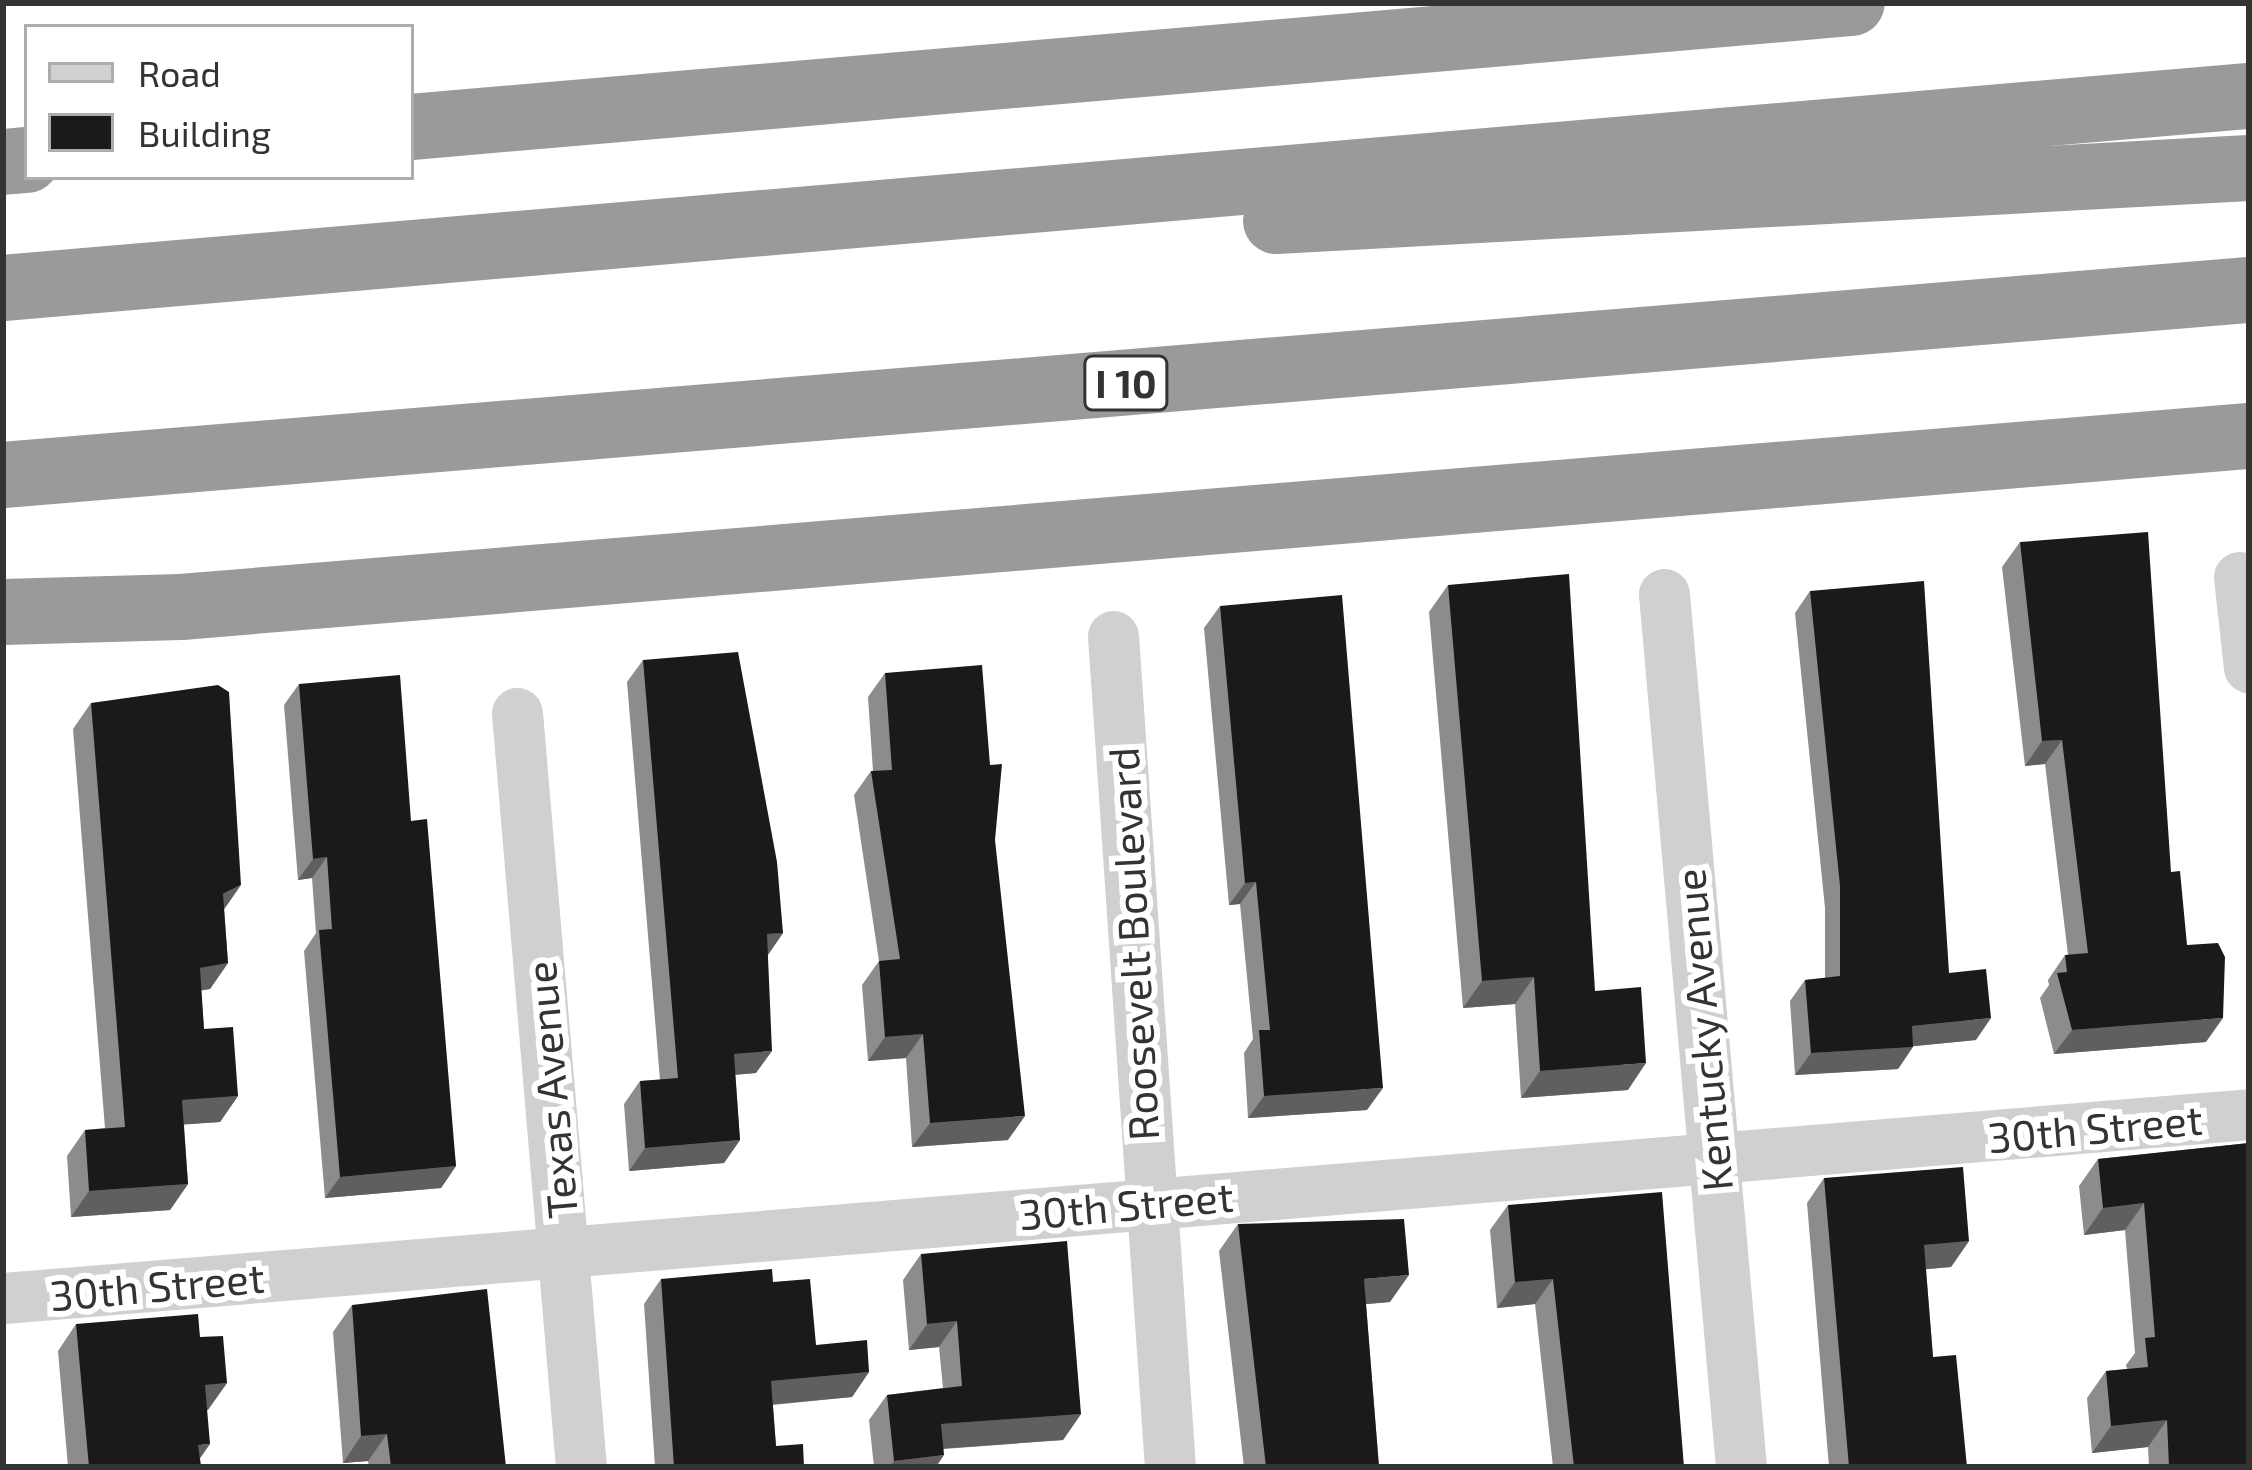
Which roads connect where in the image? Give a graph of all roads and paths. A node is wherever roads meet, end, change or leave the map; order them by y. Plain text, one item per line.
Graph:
1 (1852, 3) edge
2 (2249, 96) edge
3 (414, 127) edge
4 (2249, 168) edge
5 (3, 289) edge
6 (2249, 290) edge
7 (2249, 436) edge
8 (3, 476) edge
9 (2239, 577) dead end
10 (1664, 593) dead end
11 (3, 612) edge
12 (1113, 636) dead end
13 (2249, 667) edge
14 (517, 712) dead end
15 (2249, 1114) edge
16 (1712, 1160) junction
17 (1147, 1202) junction
18 (565, 1251) junction
19 (3, 1298) edge
20 (581, 1467) edge
21 (1170, 1467) edge
22 (1741, 1467) edge

1 - 3 highway
2 - 5 highway
4 - 5 highway
6 - 8 highway, I 10
7 - 11 highway
9 - 13 street
10 - 16 street, Kentucky Avenue
12 - 17 street, Roosevelt Boulevard
14 - 18 street, Texas Avenue
15 - 16 street, 30th Street
16 - 17 street, 30th Street
16 - 22 street, Kentucky Avenue
17 - 18 street, 30th Street
17 - 21 street, Roosevelt Boulevard
18 - 19 street, 30th Street
18 - 20 street, Texas Avenue

